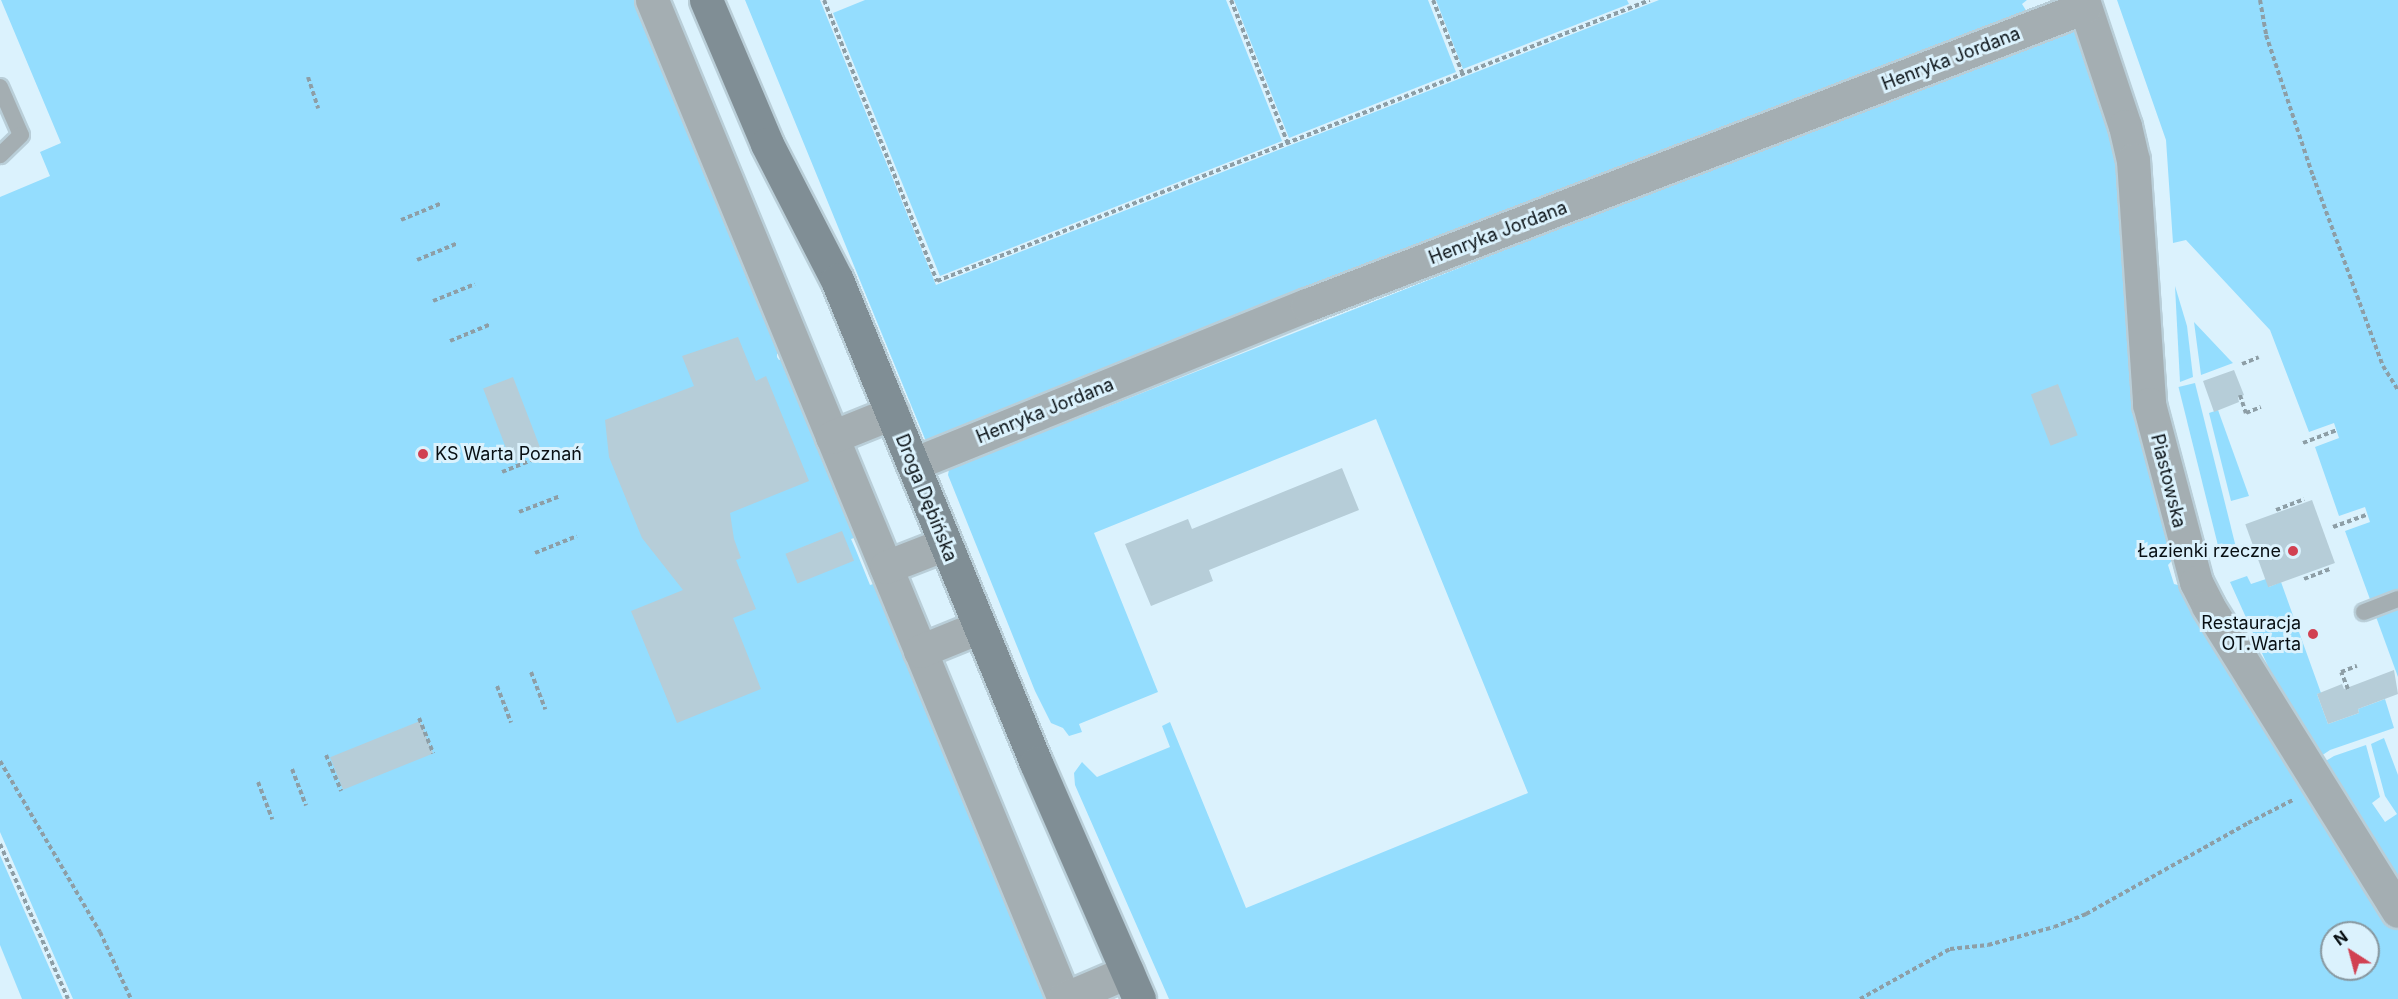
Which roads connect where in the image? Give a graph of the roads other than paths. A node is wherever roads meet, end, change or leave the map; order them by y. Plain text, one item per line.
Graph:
1 (652, 0) edge
2 (706, 0) edge
3 (2084, 4) edge
4 (0, 87) edge
5 (0, 155) edge
6 (892, 413) junction
7 (832, 437) junction
8 (913, 464) junction
9 (945, 544) junction
10 (886, 567) junction
11 (2398, 599) edge
12 (2364, 612) dead end
13 (979, 627) junction
14 (920, 651) junction
15 (2398, 911) edge
16 (1133, 985) edge
17 (1064, 999) edge

1 - 7 street
2 - 6 street, Droga Dębińska
3 - 8 street, Henryka Jordana
3 - 15 street, Piastowska
4 - 5 lane
6 - 7 street
6 - 8 street, Droga Dębińska
7 - 10 street
8 - 9 street, Droga Dębińska
9 - 10 street
9 - 13 street, Droga Dębińska
10 - 14 street
11 - 12 lane
13 - 14 street
13 - 16 street, Droga Dębińska
14 - 17 street
16 - 17 street

